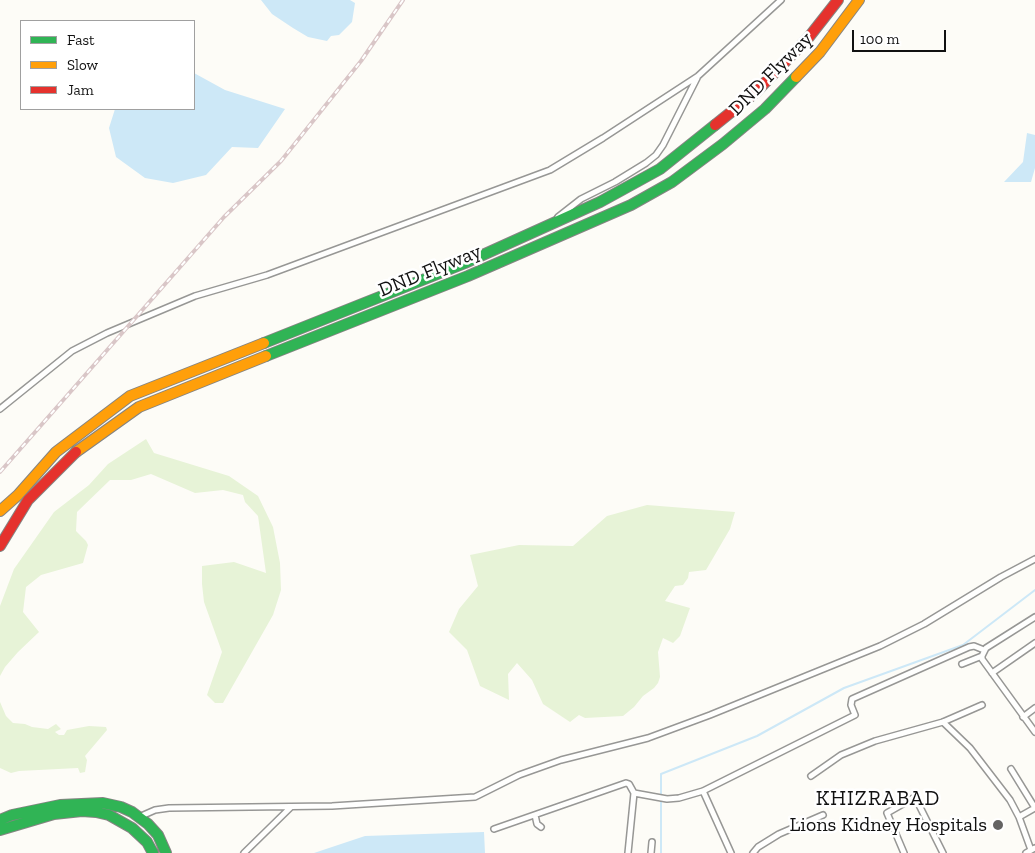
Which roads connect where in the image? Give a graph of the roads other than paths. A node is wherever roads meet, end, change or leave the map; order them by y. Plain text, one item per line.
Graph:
1 (781, 0) edge
2 (838, 0) edge
3 (859, 0) edge
4 (698, 76) junction
5 (548, 225) junction
6 (0, 409) edge
7 (18, 495) junction
8 (0, 511) edge
9 (0, 520) edge
10 (0, 546) edge
11 (1035, 560) edge
12 (1035, 617) edge
13 (1035, 643) edge
14 (984, 650) junction
15 (982, 656) junction
16 (962, 664) dead end
17 (992, 673) junction
18 (982, 705) dead end
19 (1035, 708) edge
20 (1024, 717) junction
21 (943, 722) junction
22 (1035, 732) edge
23 (1011, 768) dead end
24 (811, 776) dead end
25 (703, 791) junction
26 (634, 793) junction
27 (290, 807) junction
28 (1035, 808) edge
29 (535, 815) junction
30 (823, 815) dead end
31 (139, 817) junction
32 (1019, 817) junction
33 (0, 820) edge
34 (13, 820) junction
35 (541, 827) dead end
36 (494, 829) dead end
37 (0, 830) edge
38 (652, 842) dead end
39 (1031, 850) edge
40 (153, 853) edge
41 (166, 853) edge
42 (244, 853) edge
43 (628, 853) edge
44 (651, 853) edge
45 (731, 853) edge
46 (753, 853) edge
47 (904, 853) edge
48 (943, 853) edge

1 - 4 street
2 - 5 highway, DND Flyway
3 - 10 highway, DND Flyway
4 - 5 street
4 - 6 street
5 - 7 highway, DND Flyway
7 - 8 highway
7 - 9 highway
11 - 27 street
12 - 14 street
13 - 17 street
14 - 15 street
14 - 25 street
15 - 16 street
15 - 17 street
17 - 20 street
18 - 21 street
19 - 20 street
20 - 22 street
21 - 24 street
21 - 32 street
23 - 28 street
25 - 26 street
25 - 45 street
26 - 29 street
26 - 43 street
27 - 31 street
27 - 42 street
28 - 32 street
29 - 35 street
29 - 36 street
30 - 46 street
31 - 34 highway
31 - 41 highway
32 - 39 street
33 - 34 highway
34 - 37 highway
34 - 40 highway
38 - 44 street
47 - 48 street

